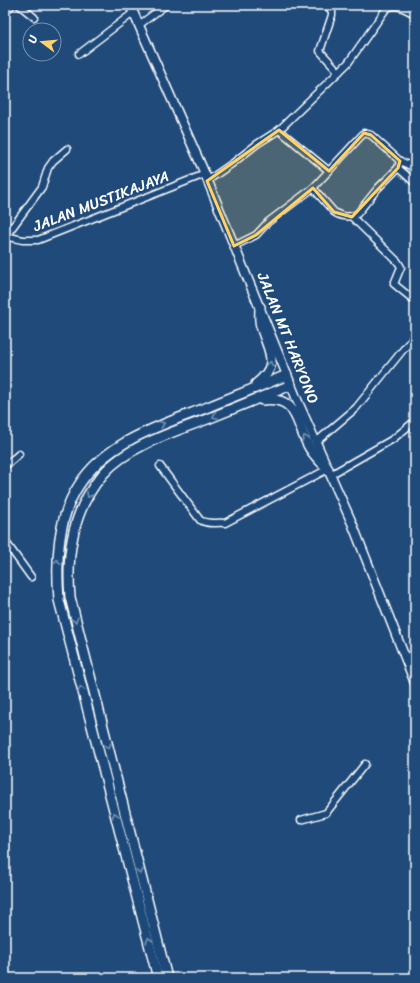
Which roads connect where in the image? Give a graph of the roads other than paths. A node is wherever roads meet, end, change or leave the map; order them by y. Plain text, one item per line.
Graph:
1 (12, 5) edge
2 (19, 5) edge
3 (166, 5) edge
4 (326, 5) edge
5 (131, 9) edge
6 (5, 11) edge
7 (415, 14) edge
8 (34, 17) dead end
9 (139, 25) junction
10 (79, 54) dead end
11 (339, 72) junction
12 (279, 130) junction
13 (67, 149) dead end
14 (399, 165) junction
15 (415, 168) edge
16 (329, 171) junction
17 (206, 178) junction
18 (414, 182) dead end
19 (313, 188) junction
20 (352, 217) junction
21 (6, 236) edge
22 (234, 246) junction
23 (415, 301) edge
24 (260, 307) junction
25 (415, 335) edge
26 (287, 375) junction
27 (291, 385) junction
28 (245, 392) junction
29 (251, 402) junction
30 (415, 421) edge
31 (316, 442) junction
32 (19, 454) dead end
33 (5, 466) edge
34 (160, 466) dead end
35 (329, 472) junction
36 (5, 541) edge
37 (31, 577) dead end
38 (415, 651) edge
39 (406, 661) junction
40 (415, 683) edge
41 (365, 764) dead end
42 (301, 820) dead end
43 (165, 977) edge

1 - 6 street
2 - 8 street
3 - 9 street
4 - 11 street
5 - 9 main road, JALAN MT HARYONO
5 - 10 street
7 - 11 street, JALAN MUSTIKAJAYA
9 - 17 main road, JALAN MT HARYONO
11 - 12 street, JALAN MUSTIKAJAYA
12 - 16 street
12 - 17 street, JALAN MUSTIKAJAYA
13 - 21 street
14 - 15 street
14 - 16 street
14 - 18 street
14 - 20 street
16 - 19 street
17 - 21 street, JALAN MUSTIKAJAYA
17 - 22 main road, JALAN MT HARYONO
19 - 20 street
19 - 22 street
20 - 23 street
22 - 24 main road, JALAN MT HARYONO
24 - 26 main road, JALAN MT HARYONO
28 -> 24 highway
25 - 31 street
26 - 27 main road, JALAN MT HARYONO
26 - 28 highway
27 - 29 highway
27 - 31 main road, JALAN MT HARYONO
43 -> 28 highway
35 -> 29 highway
29 -> 43 highway
30 - 35 street
31 - 35 main road, JALAN MT HARYONO
32 - 33 street
34 - 35 street
35 - 39 main road, JALAN MT HARYONO
36 - 37 street
38 - 39 street
39 - 40 main road, JALAN MT HARYONO
41 - 42 street

